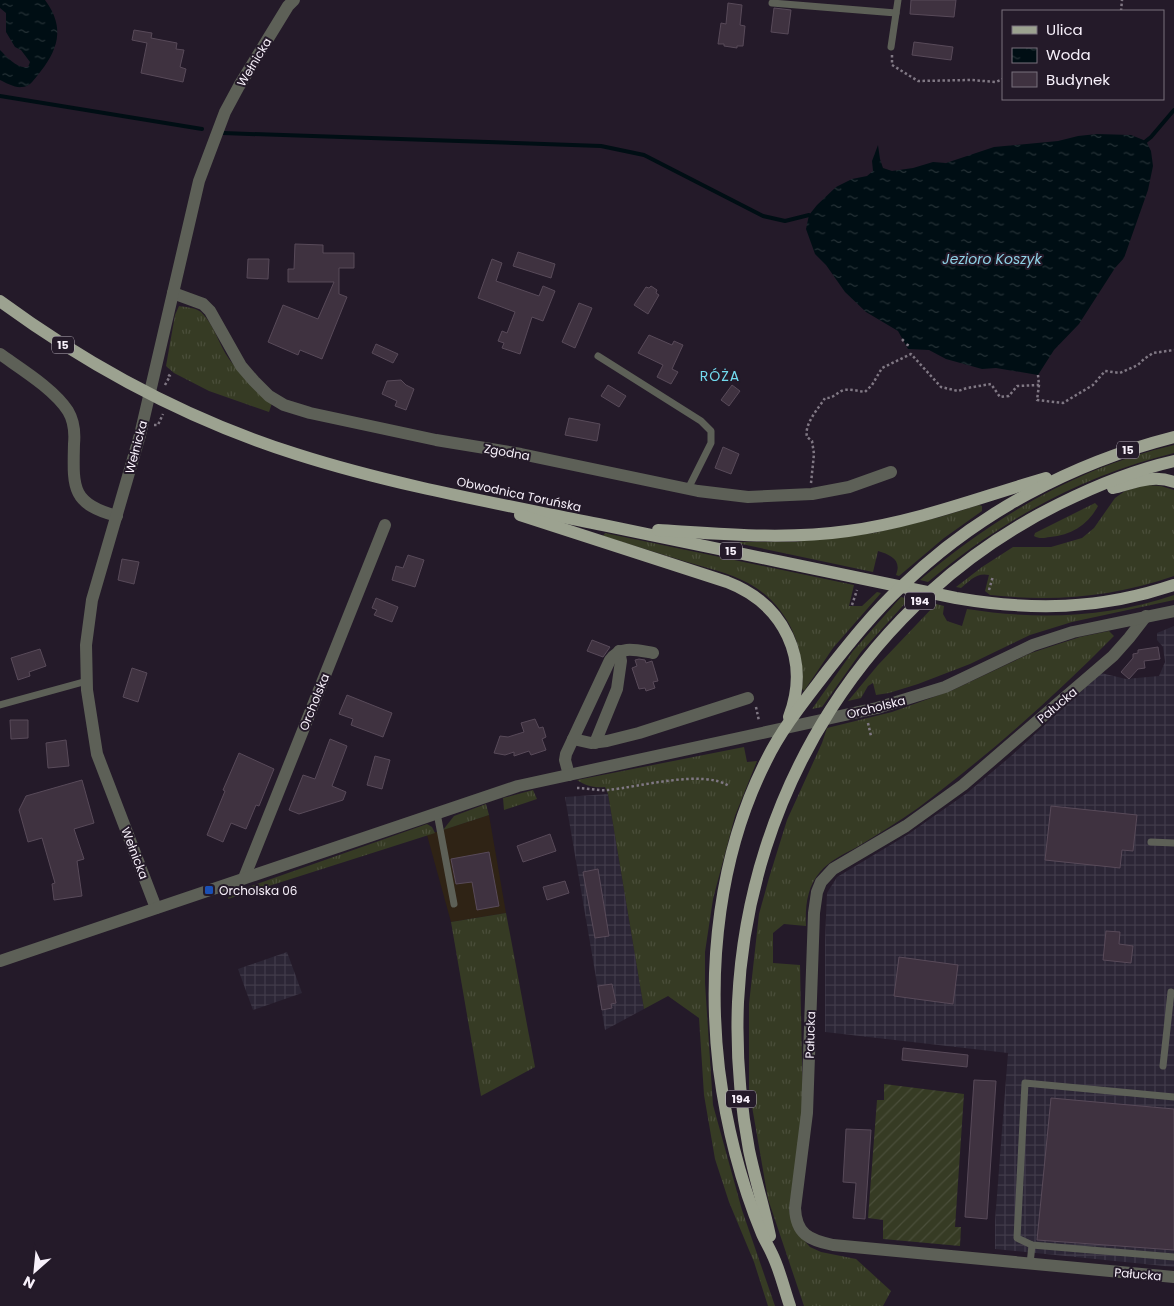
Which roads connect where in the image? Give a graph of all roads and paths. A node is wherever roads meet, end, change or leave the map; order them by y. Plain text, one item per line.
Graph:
1 (294, 0) edge
2 (898, 0) edge
3 (772, 4) dead end
4 (896, 13) junction
5 (891, 47) joint
6 (1002, 80) edge
7 (173, 293) junction
8 (0, 300) edge
9 (909, 342) dead end
10 (906, 346) dead end
11 (1174, 350) edge
12 (0, 354) edge
13 (598, 356) dead end
14 (1038, 375) dead end
15 (1039, 386) junction
16 (163, 414) dead end
17 (150, 424) dead end
18 (1174, 437) edge
19 (1174, 461) edge
20 (1084, 466) junction
21 (891, 472) dead end
22 (1174, 482) edge
23 (688, 489) junction
24 (812, 494) junction
25 (467, 497) junction
26 (1057, 505) junction
27 (117, 516) junction
28 (577, 520) junction
29 (385, 525) dead end
30 (993, 576) dead end
31 (1174, 585) edge
32 (858, 590) dead end
33 (989, 592) dead end
34 (852, 605) dead end
35 (1174, 611) edge
36 (1146, 616) junction
37 (619, 651) junction
38 (653, 653) dead end
39 (86, 681) junction
40 (752, 701) joint
41 (0, 705) edge
42 (868, 719) dead end
43 (769, 731) junction
44 (871, 736) dead end
45 (573, 739) junction
46 (595, 742) junction
47 (569, 774) junction
48 (730, 786) dead end
49 (577, 788) dead end
50 (437, 813) junction
51 (1150, 842) dead end
52 (1174, 843) edge
53 (244, 878) junction
54 (454, 904) dead end
55 (156, 908) junction
56 (0, 961) edge
57 (1171, 992) dead end
58 (1163, 1066) dead end
59 (1174, 1097) edge
60 (1032, 1245) junction
61 (773, 1256) junction
62 (1174, 1257) edge
63 (1030, 1264) junction
64 (1174, 1277) edge
65 (790, 1306) edge

1 - 7 street, Wełnicka
2 - 4 lane
3 - 4 lane
4 - 5 lane
5 - 6 path
7 - 23 street, Zgodna
7 - 27 street, Wełnicka
8 - 25 main road, Obwodnica Toruńska / 15
9 - 10 path
11 - 15 path
12 - 27 street
13 - 23 lane
14 - 15 path
15 - 24 path
16 - 17 path
18 - 20 main road, 15
19 - 26 main road, 194
20 - 28 main road, 15
20 - 43 main road, 194
21 - 24 street, Zgodna
22 - 26 main road
23 - 24 street, Zgodna
25 - 28 main road, Obwodnica Toruńska / 15
25 - 43 main road
26 - 61 main road, 194
27 - 39 street, Wełnicka
28 - 31 main road, Obwodnica Toruńska / 15
29 - 53 street, Orcholska
30 - 33 path
32 - 34 path
35 - 36 street, Orcholska
36 - 43 street, Orcholska
36 - 63 street, Pałucka
37 - 38 street
37 - 45 street
37 - 46 street
39 - 41 lane
39 - 55 street, Wełnicka
40 - 43 path
40 - 46 street
42 - 44 path
43 - 47 street, Orcholska
43 - 61 main road, 194
45 - 46 street
45 - 47 street
47 - 50 street, Orcholska
48 - 49 path
50 - 53 street, Orcholska
50 - 54 lane
51 - 52 lane
53 - 55 street, Orcholska
55 - 56 street, Orcholska
57 - 58 lane
59 - 60 lane
60 - 62 lane
60 - 63 lane
61 - 65 main road, 194
63 - 64 street, Pałucka

